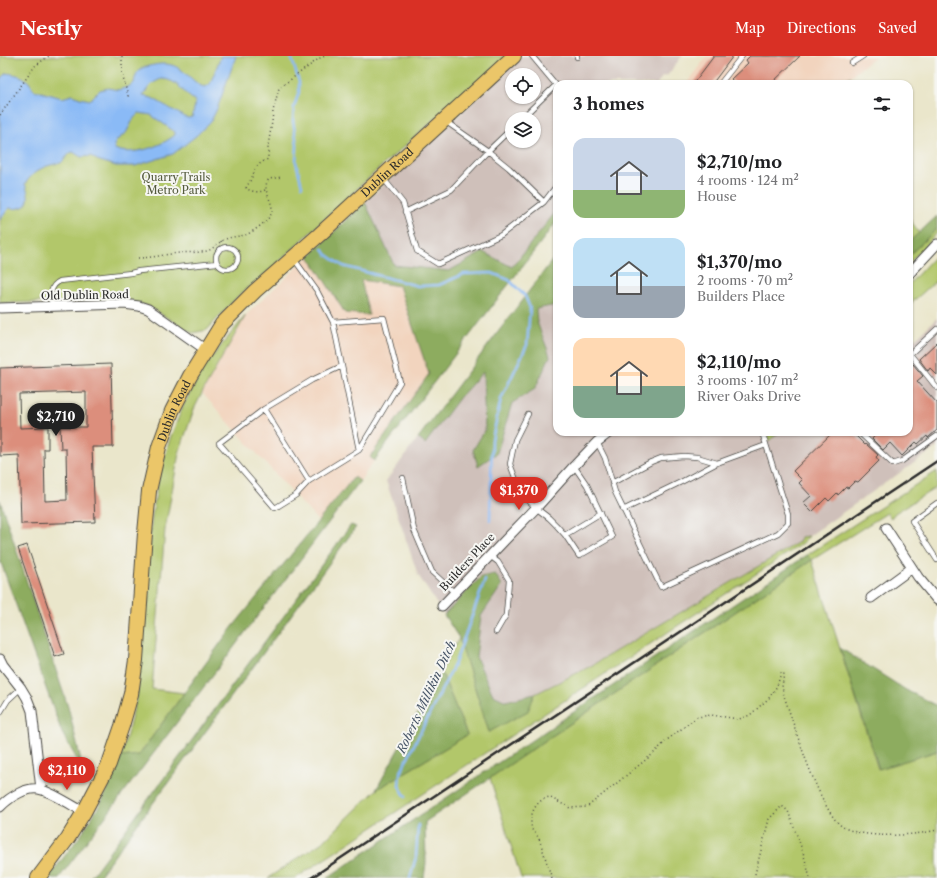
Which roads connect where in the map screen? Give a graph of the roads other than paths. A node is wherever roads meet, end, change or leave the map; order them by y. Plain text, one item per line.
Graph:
1 (514, 56) edge
2 (532, 56) edge
3 (742, 56) edge
4 (863, 56) edge
5 (852, 63) dead end
6 (553, 80) edge
7 (723, 80) edge
8 (553, 89) edge
9 (528, 112) edge
10 (444, 120) junction
11 (505, 134) edge
12 (488, 150) junction
13 (382, 177) junction
14 (553, 190) edge
15 (544, 202) junction
16 (406, 212) junction
17 (937, 244) edge
18 (293, 258) junction
19 (217, 263) junction
20 (913, 270) edge
21 (0, 308) edge
22 (52, 308) junction
23 (333, 322) junction
24 (937, 329) edge
25 (206, 350) junction
26 (913, 352) edge
27 (913, 359) edge
28 (342, 366) junction
29 (937, 388) edge
30 (264, 409) junction
31 (528, 414) dead end
32 (605, 436) edge
33 (763, 436) edge
34 (863, 436) edge
35 (937, 436) edge
36 (597, 442) junction
37 (766, 444) junction
38 (359, 450) junction
39 (717, 463) junction
40 (574, 466) junction
41 (403, 478) dead end
42 (309, 481) junction
43 (612, 483) junction
44 (937, 503) edge
45 (536, 508) junction
46 (623, 510) junction
47 (600, 513) junction
48 (886, 528) dead end
49 (565, 535) junction
50 (490, 556) junction
51 (937, 560) edge
52 (912, 568) junction
53 (455, 593) junction
54 (871, 598) dead end
55 (937, 600) edge
56 (442, 606) dead end
57 (496, 632) dead end
58 (0, 659) edge
59 (21, 688) junction
60 (0, 713) edge
61 (41, 789) junction
62 (0, 807) edge
63 (84, 812) junction
64 (38, 878) edge

1 - 10 main road, Dublin Road
2 - 6 lane
3 - 7 lane
4 - 5 lane
8 - 9 lane
10 - 12 lane
10 - 13 main road, Dublin Road
11 - 12 lane
12 - 15 lane
12 - 16 lane
13 - 16 lane
13 - 18 main road, Dublin Road
14 - 15 lane
15 - 16 lane
17 - 20 street
18 - 23 lane
18 - 25 main road, Dublin Road
19 - 19 lane
19 - 22 lane
21 - 22 street, Old Dublin Road
22 - 25 street, Old Dublin Road
23 - 28 lane
23 - 38 lane
24 - 26 lane
25 - 63 main road, Dublin Road
27 - 29 lane
28 - 30 lane
28 - 38 lane
30 - 42 lane
30 - 42 lane
31 - 45 lane
32 - 36 street, Builders Place
33 - 37 lane
34 - 35 lane
36 - 40 street, Builders Place
36 - 43 lane
37 - 39 lane
37 - 46 lane
38 - 42 lane
39 - 43 lane
39 - 46 lane
40 - 45 street, Builders Place
40 - 47 lane
41 - 53 lane
43 - 46 lane
44 - 51 lane
45 - 49 lane
45 - 50 street, Builders Place
47 - 49 lane
47 - 49 lane
48 - 52 street
50 - 53 street, Builders Place
50 - 57 lane
52 - 54 street
52 - 55 street
53 - 56 street, Builders Place
58 - 59 street
59 - 60 lane
59 - 61 street
61 - 62 street
61 - 63 street
63 - 64 main road, Dublin Road

